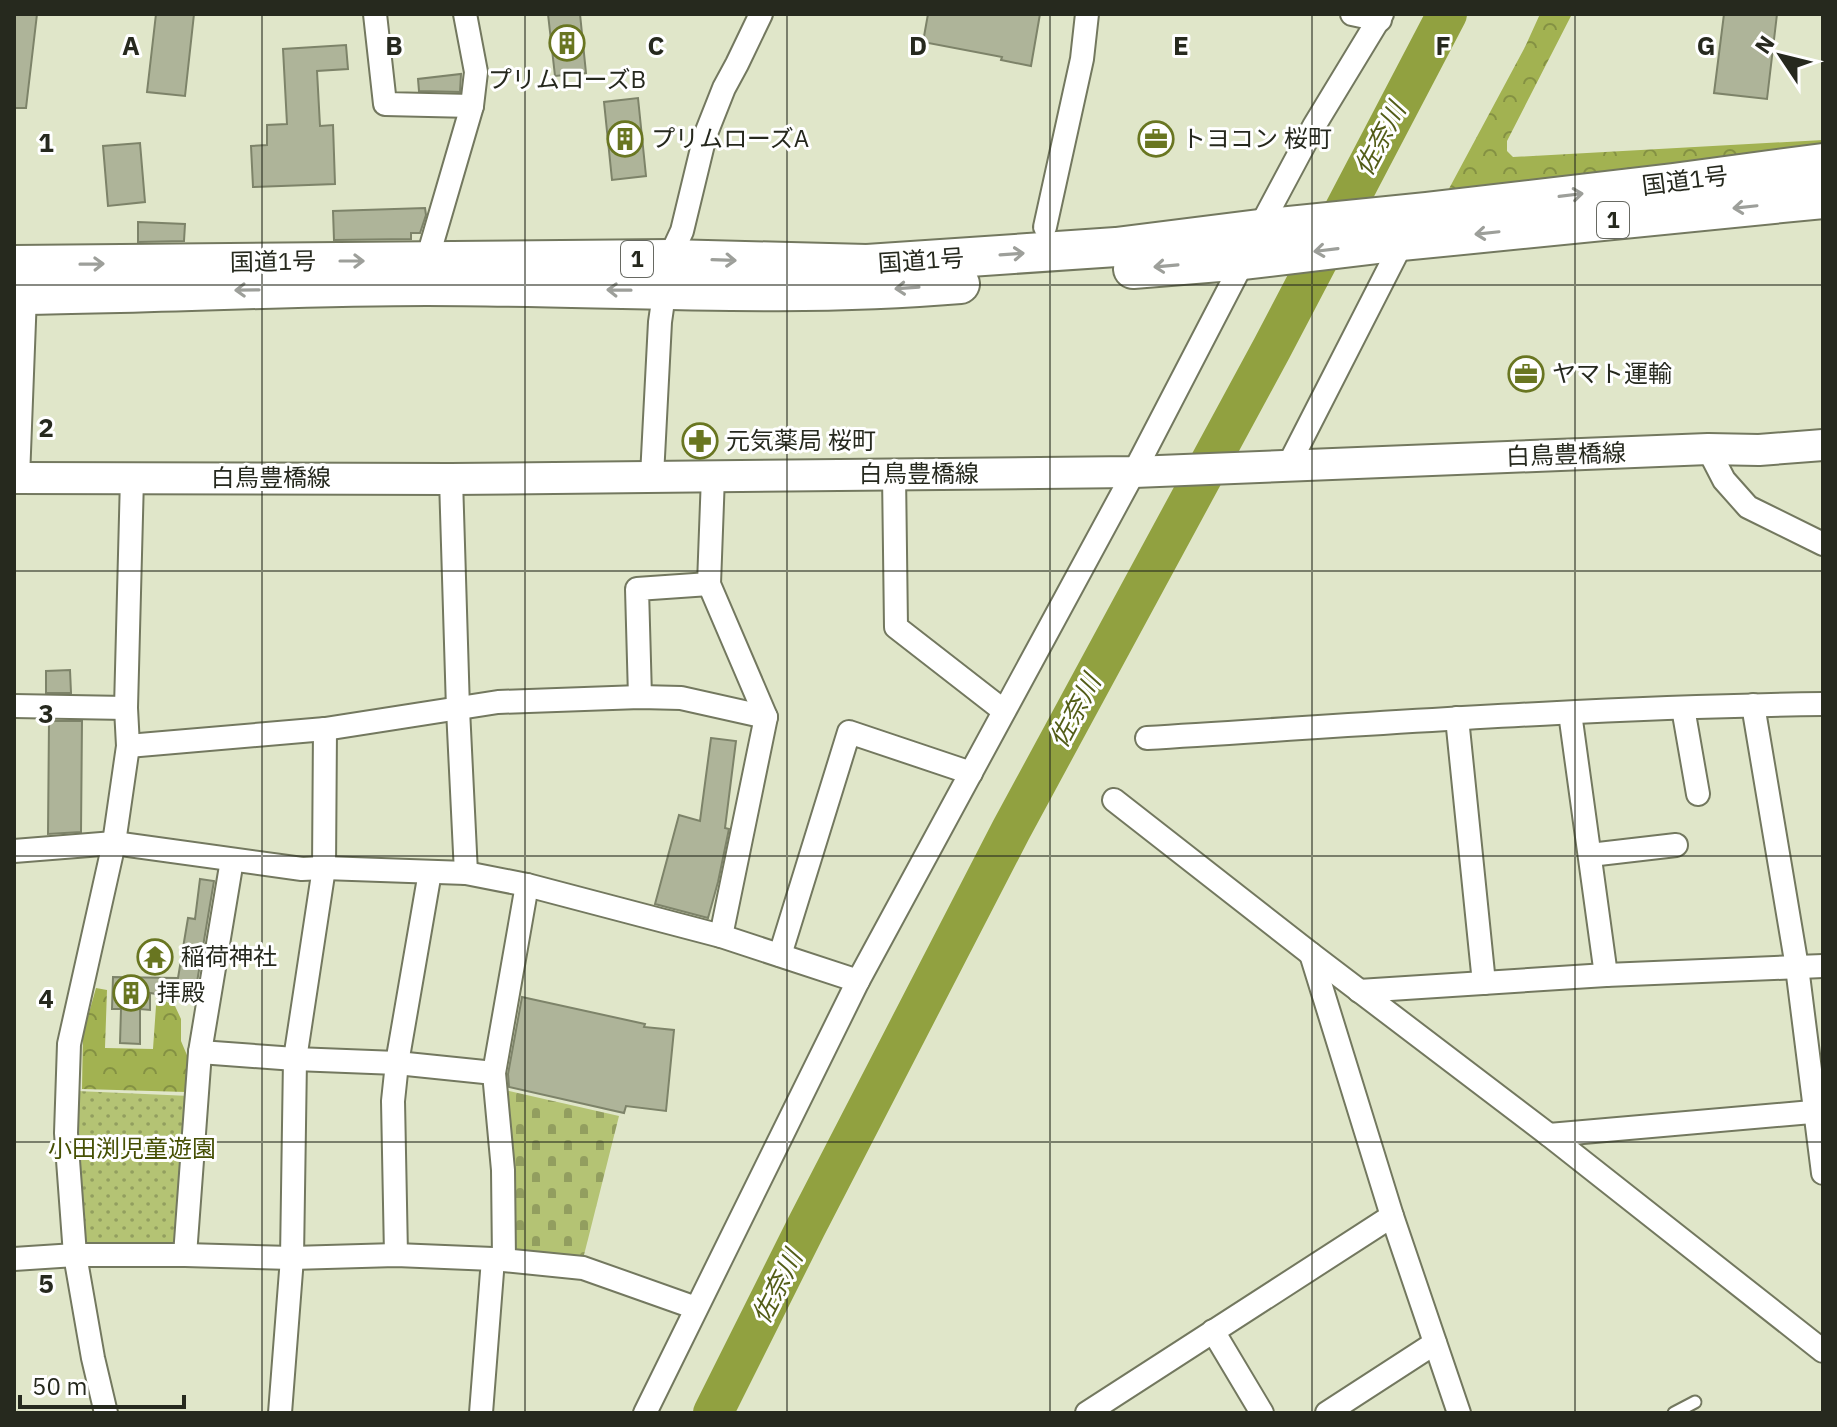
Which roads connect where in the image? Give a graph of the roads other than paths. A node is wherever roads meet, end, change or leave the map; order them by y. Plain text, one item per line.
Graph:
1 (375, 14) edge
2 (465, 14) edge
3 (761, 14) edge
4 (1087, 14) edge
5 (1352, 14) edge
6 (1381, 17) edge
7 (472, 106) junction
8 (1823, 163) edge
9 (1823, 199) edge
10 (1045, 227) dead end
11 (1407, 228) junction
12 (1251, 244) junction
13 (427, 260) junction
14 (18, 274) edge
15 (667, 274) junction
16 (1822, 440) edge
17 (1708, 449) junction
18 (1288, 466) junction
19 (1134, 472) junction
20 (894, 474) junction
21 (652, 476) junction
22 (713, 476) junction
23 (16, 478) edge
24 (132, 478) junction
25 (451, 479) junction
26 (1823, 544) edge
27 (709, 584) junction
28 (640, 697) junction
29 (1823, 704) edge
30 (1753, 705) junction
31 (14, 706) edge
32 (126, 708) junction
33 (1683, 708) junction
34 (458, 709) junction
35 (1004, 711) junction
36 (1570, 713) junction
37 (766, 717) junction
38 (1457, 718) junction
39 (325, 729) junction
40 (1147, 738) dead end
41 (128, 746) junction
42 (971, 773) junction
43 (1698, 794) dead end
44 (1114, 800) dead end
45 (114, 843) junction
46 (1676, 845) dead end
47 (14, 851) edge
48 (1590, 855) junction
49 (232, 860) junction
50 (324, 868) junction
51 (430, 872) junction
52 (466, 873) junction
53 (527, 885) junction
54 (721, 936) junction
55 (1311, 954) junction
56 (780, 955) junction
57 (1823, 966) edge
58 (1797, 967) junction
59 (1606, 975) junction
60 (858, 981) junction
61 (1484, 983) junction
62 (1359, 991) junction
63 (200, 1052) junction
64 (295, 1059) junction
65 (397, 1063) junction
66 (494, 1073) junction
67 (1819, 1112) edge
68 (1549, 1135) junction
69 (1823, 1173) edge
70 (1392, 1216) junction
71 (75, 1255) junction
72 (185, 1255) junction
73 (396, 1255) junction
74 (292, 1258) junction
75 (14, 1259) edge
76 (498, 1259) junction
77 (696, 1308) junction
78 (1213, 1331) junction
79 (1435, 1343) junction
80 (1823, 1351) edge
81 (1695, 1402) dead end
82 (106, 1413) edge
83 (280, 1413) edge
84 (481, 1413) edge
85 (645, 1413) edge
86 (1087, 1413) edge
87 (1262, 1413) edge
88 (1327, 1413) edge
89 (1459, 1413) edge
90 (1674, 1413) edge

1 - 7 street
2 - 7 street
3 - 15 street
4 - 10 street
5 - 6 street
6 - 12 street
7 - 13 street
11 -> 8 highway, 国道1号 / 1
9 -> 11 highway, 国道1号 / 1
11 - 12 highway, 国道1号 / 1
11 - 18 street
12 - 15 highway, 国道1号 / 1
12 - 19 street
14 -> 13 highway, 国道1号 / 1
13 - 15 highway, 国道1号 / 1
15 -> 14 highway, 国道1号 / 1
14 - 23 street
15 - 21 street
16 - 17 main road, 白鳥豊橋線
17 - 18 main road, 白鳥豊橋線
17 - 26 street
18 - 19 main road, 白鳥豊橋線
19 - 20 main road, 白鳥豊橋線
19 - 35 street
20 - 22 main road, 白鳥豊橋線
20 - 35 street
21 - 22 main road, 白鳥豊橋線
21 - 25 main road, 白鳥豊橋線
22 - 27 street
23 - 24 main road, 白鳥豊橋線
24 - 25 main road, 白鳥豊橋線
24 - 32 street
25 - 34 street
27 - 28 street
27 - 37 street
28 - 34 street
28 - 37 street
29 - 30 street
30 - 33 street
30 - 58 street
31 - 32 street
32 - 41 street
33 - 36 street
33 - 43 street
34 - 39 street
34 - 52 street
35 - 42 street
36 - 38 street
36 - 48 street
37 - 54 street
38 - 40 street
38 - 61 street
39 - 41 street
39 - 50 street
41 - 45 street
42 - 56 street
42 - 60 street
44 - 55 street
45 - 47 street
45 - 49 street
45 - 71 street
46 - 48 street
48 - 59 street
49 - 50 street
49 - 63 street
50 - 51 street
50 - 64 street
51 - 52 street
51 - 65 street
52 - 53 street
53 - 54 street
53 - 66 street
54 - 56 street
55 - 62 street
55 - 70 street
56 - 60 street
57 - 58 street
58 - 59 street
58 - 67 street
59 - 61 street
60 - 77 street
61 - 62 street
62 - 68 street
63 - 64 street
63 - 72 street
64 - 65 street
64 - 74 street
65 - 66 street
65 - 73 street
66 - 76 street
67 - 68 street
67 - 69 street
68 - 80 street
70 - 78 street
70 - 79 street
71 - 72 street
71 - 75 street
71 - 82 street
72 - 74 street
73 - 74 street
73 - 76 street
74 - 83 street
76 - 77 street
76 - 84 street
77 - 85 street
78 - 86 street
78 - 87 street
79 - 88 street
79 - 89 street
81 - 90 lane

